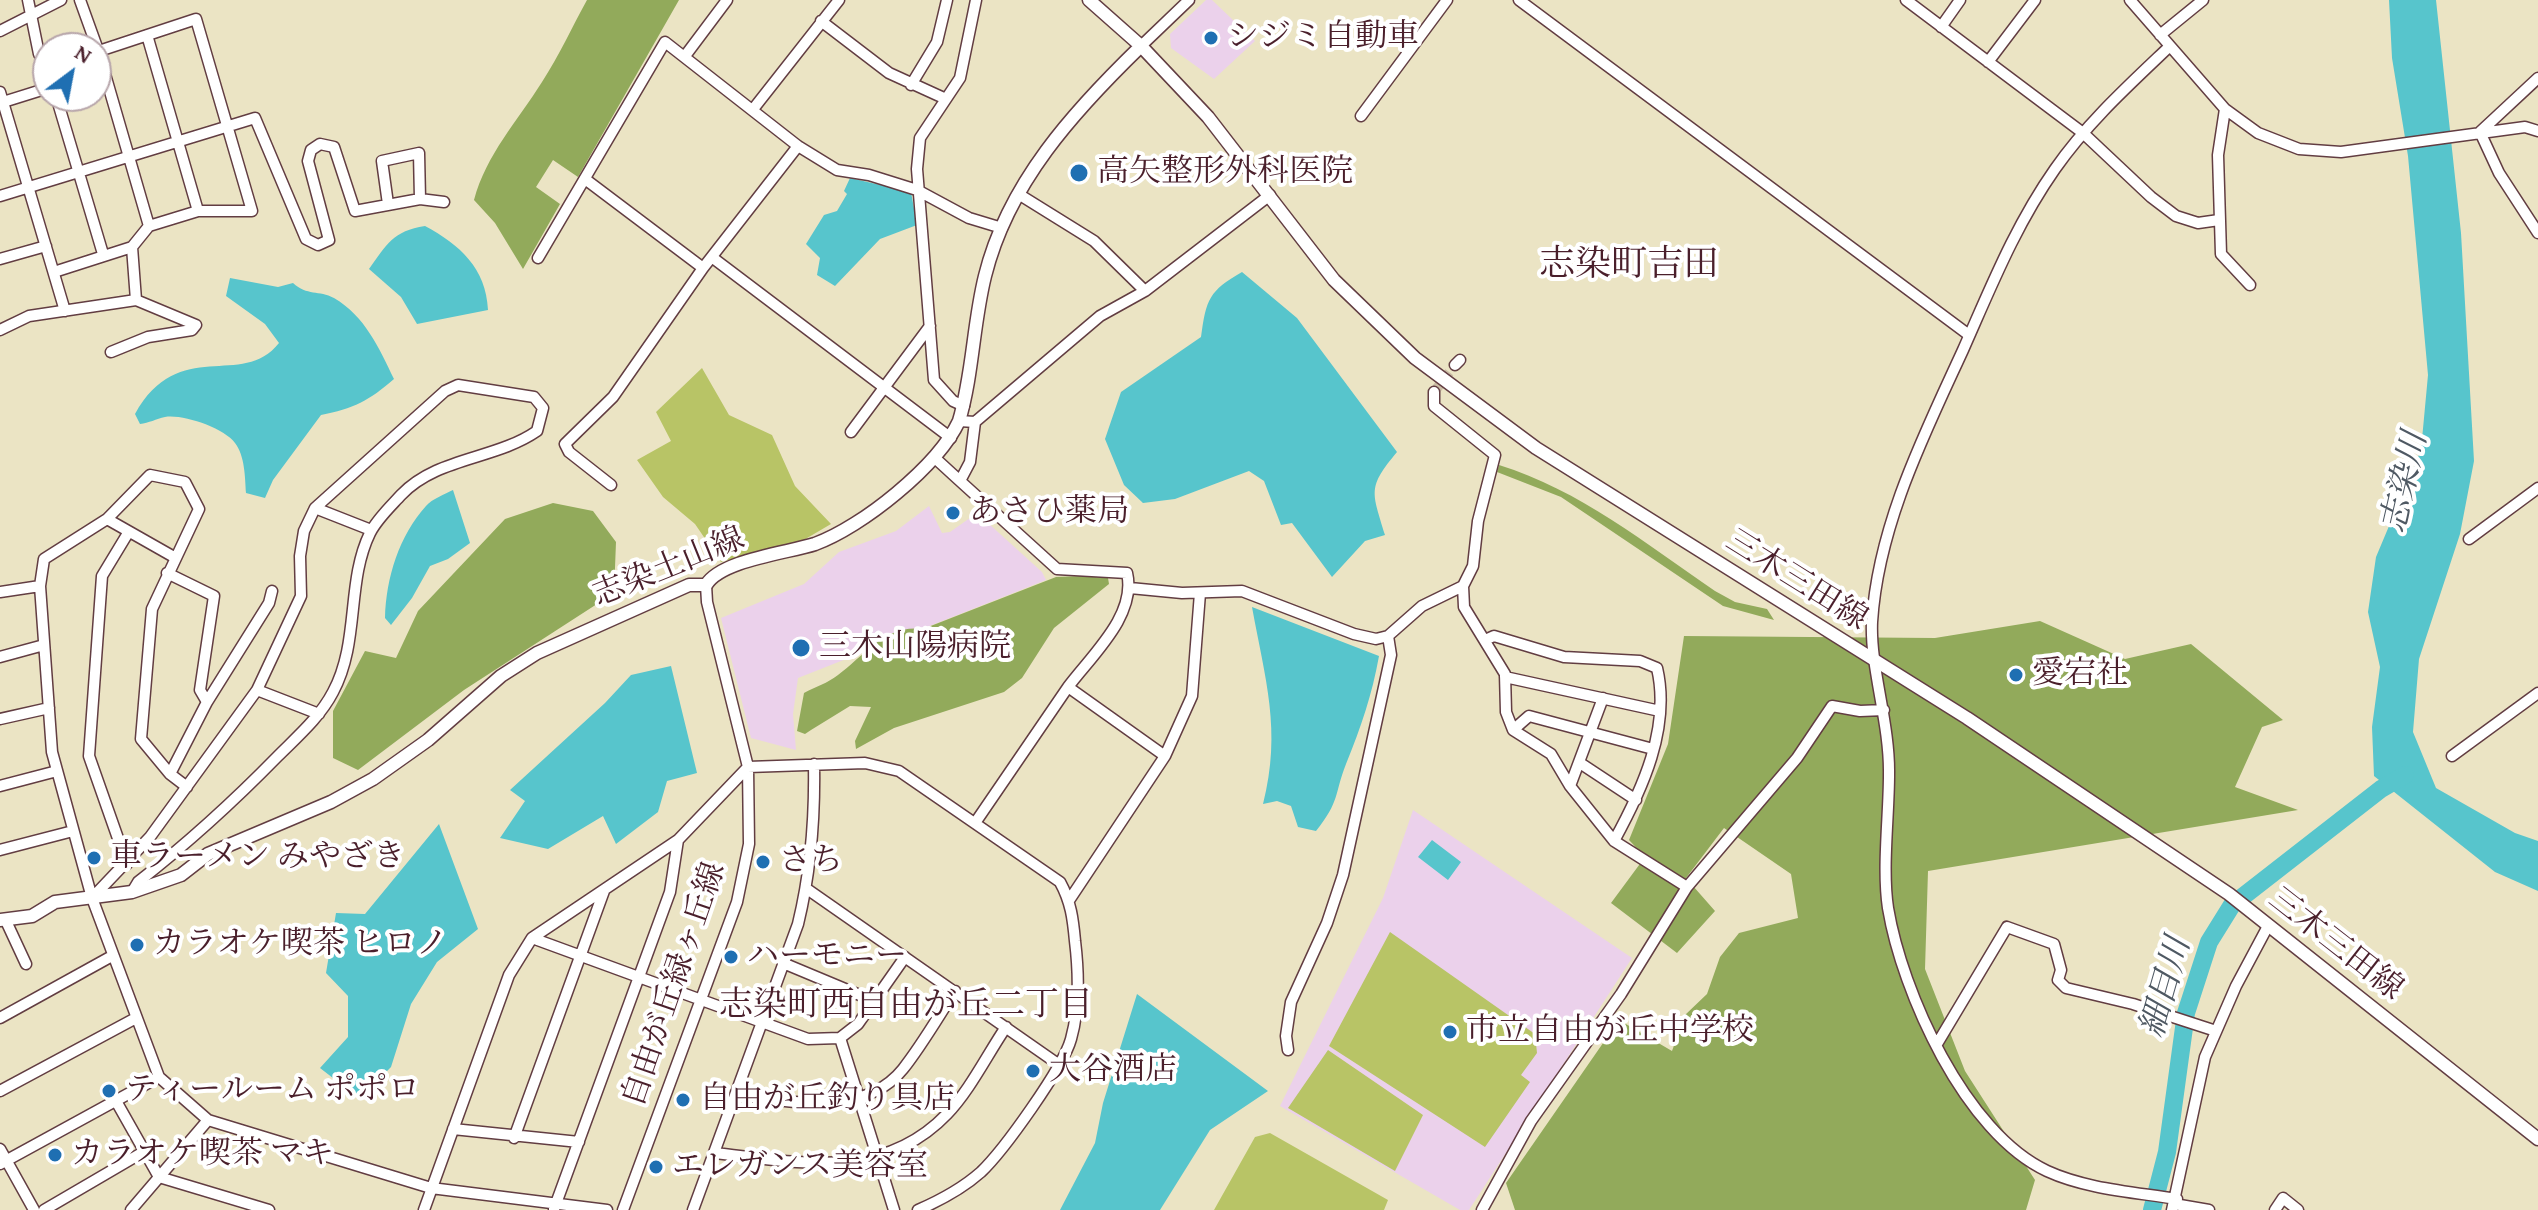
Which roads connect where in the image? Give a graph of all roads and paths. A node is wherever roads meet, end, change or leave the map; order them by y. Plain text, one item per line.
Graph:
1 (28, 0) edge
2 (61, 0) edge
3 (80, 0) edge
4 (727, 0) edge
5 (839, 0) edge
6 (947, 0) edge
7 (976, 0) edge
8 (1089, 0) edge
9 (1189, 0) edge
10 (1519, 0) edge
11 (1906, 0) edge
12 (1960, 0) edge
13 (2035, 0) edge
14 (2130, 0) edge
15 (2203, 0) edge
16 (1444, 1) edge
17 (32, 15) junction
18 (821, 21) junction
19 (1941, 27) junction
20 (0, 31) edge
21 (35, 32) edge
22 (91, 32) edge
23 (147, 35) junction
24 (2160, 35) junction
25 (112, 46) edge
26 (1141, 46) junction
27 (2170, 46) junction
28 (685, 56) junction
29 (1988, 62) junction
30 (2538, 78) edge
31 (911, 85) junction
32 (32, 92) edge
33 (1, 99) edge
34 (946, 99) junction
35 (112, 104) edge
36 (754, 108) junction
37 (2225, 109) junction
38 (61, 112) edge
39 (1361, 116) dead end
40 (226, 127) junction
41 (2538, 131) edge
42 (2480, 132) junction
43 (2083, 133) junction
44 (178, 142) junction
45 (798, 146) junction
46 (127, 157) junction
47 (78, 172) junction
48 (585, 179) junction
49 (29, 187) junction
50 (917, 190) junction
51 (1020, 195) junction
52 (1270, 195) junction
53 (0, 196) edge
54 (420, 199) junction
55 (444, 202) dead end
56 (388, 204) junction
57 (198, 211) junction
58 (2219, 220) junction
59 (149, 226) junction
60 (1002, 228) junction
61 (2538, 233) edge
62 (46, 246) junction
63 (132, 247) junction
64 (103, 254) junction
65 (538, 258) dead end
66 (713, 258) junction
67 (0, 259) edge
68 (703, 268) junction
69 (54, 272) junction
70 (2250, 285) dead end
71 (1145, 291) junction
72 (136, 300) junction
73 (65, 311) junction
74 (930, 326) junction
75 (0, 330) edge
76 (1969, 335) junction
77 (111, 352) dead end
78 (884, 386) junction
79 (1434, 392) dead end
80 (964, 406) junction
81 (959, 421) junction
82 (975, 422) junction
83 (851, 432) dead end
84 (951, 438) junction
85 (936, 459) junction
86 (960, 481) junction
87 (611, 485) dead end
88 (2538, 488) edge
89 (315, 508) junction
90 (107, 519) junction
91 (371, 530) junction
92 (128, 533) junction
93 (2469, 539) dead end
94 (174, 557) junction
95 (167, 573) junction
96 (706, 585) junction
97 (40, 586) junction
98 (1463, 586) junction
99 (1130, 588) junction
100 (272, 591) dead end
101 (0, 592) edge
102 (1200, 593) junction
103 (1388, 636) junction
104 (1485, 640) junction
105 (44, 645) junction
106 (0, 657) edge
107 (1877, 661) junction
108 (1505, 677) junction
109 (1068, 687) junction
110 (257, 690) junction
111 (2538, 693) edge
112 (1603, 698) junction
113 (207, 702) junction
114 (49, 708) junction
115 (1884, 710) junction
116 (1660, 711) junction
117 (319, 714) junction
118 (0, 719) edge
119 (1513, 730) junction
120 (1592, 733) junction
121 (1653, 749) junction
122 (1165, 756) junction
123 (2452, 756) dead end
124 (1580, 763) junction
125 (814, 764) junction
126 (748, 767) junction
127 (57, 771) junction
128 (170, 774) junction
129 (0, 786) edge
130 (1570, 786) junction
131 (187, 787) junction
132 (1636, 800) junction
133 (975, 823) junction
134 (73, 831) junction
135 (678, 840) junction
136 (1614, 841) junction
137 (0, 850) edge
138 (127, 864) junction
139 (1687, 887) junction
140 (605, 889) junction
141 (807, 889) junction
142 (132, 892) junction
143 (92, 898) junction
144 (1070, 899) junction
145 (3, 920) edge
146 (2263, 921) junction
147 (532, 938) junction
148 (580, 955) junction
149 (112, 956) junction
150 (905, 957) junction
151 (783, 963) junction
152 (26, 964) dead end
153 (639, 976) junction
154 (955, 991) junction
155 (701, 998) junction
156 (874, 1001) junction
157 (0, 1018) edge
158 (136, 1018) junction
159 (761, 1020) junction
160 (1006, 1027) junction
161 (2216, 1031) junction
162 (840, 1038) junction
163 (1937, 1044) junction
164 (1288, 1050) dead end
165 (1058, 1064) junction
166 (159, 1077) junction
167 (0, 1091) edge
168 (735, 1095) junction
169 (859, 1099) junction
170 (116, 1101) junction
171 (208, 1120) junction
172 (453, 1129) junction
173 (514, 1138) junction
174 (2538, 1139) edge
175 (579, 1142) junction
176 (0, 1149) edge
177 (145, 1151) junction
178 (714, 1153) junction
179 (877, 1156) junction
180 (3, 1162) edge
181 (159, 1177) junction
182 (431, 1188) junction
183 (2172, 1202) edge
184 (555, 1207) edge
185 (34, 1210) edge
186 (44, 1210) edge
187 (131, 1210) edge
188 (269, 1210) edge
189 (424, 1210) edge
190 (607, 1210) edge
191 (623, 1210) edge
192 (693, 1210) edge
193 (894, 1210) edge
194 (918, 1210) edge
195 (1482, 1210) edge
196 (2209, 1210) edge
197 (2275, 1210) edge
198 (2298, 1210) edge

1 - 17 street
2 - 17 street
3 - 22 street
4 - 28 street
5 - 18 street
6 - 31 street
7 - 34 street
8 - 26 main road, 三木三田線
9 - 26 street
10 - 76 street
11 - 19 street
12 - 19 street
13 - 29 street
14 - 24 street
15 - 24 street
16 - 39 street
17 - 20 street
17 - 21 street
18 - 31 street
18 - 36 street
19 - 29 street
23 - 25 street
23 - 40 street
23 - 44 street
24 - 27 street
26 - 51 main road, 志染土山線
26 - 52 main road, 三木三田線
27 - 37 street
27 - 43 street
28 - 36 street
28 - 48 street
29 - 43 street
30 - 42 street
31 - 34 street
32 - 33 street
33 - 49 street
34 - 50 street
35 - 46 street
36 - 45 street
37 - 42 street
37 - 58 street
38 - 47 street
40 - 44 street
40 - 56 street
40 - 57 street
41 - 42 street
42 - 61 street
43 - 58 street
43 - 76 street
44 - 46 street
44 - 57 street
45 - 50 street
45 - 66 street
46 - 47 street
46 - 59 street
47 - 49 street
47 - 64 street
48 - 65 street
48 - 68 street
49 - 53 street
49 - 62 street
50 - 60 street
50 - 74 street
51 - 60 main road, 志染土山線
51 - 71 street
52 - 71 street
52 - 107 main road, 三木三田線
54 - 55 street
54 - 56 street
54 - 56 street
57 - 59 street
58 - 70 street
59 - 63 street
60 - 80 main road, 志染土山線
62 - 67 street
62 - 69 street
63 - 64 street
63 - 72 street
64 - 69 street
66 - 68 street
66 - 78 street
68 - 87 street
69 - 73 street
71 - 82 street
72 - 73 street
72 - 77 street
73 - 75 street
74 - 78 street
74 - 80 street
76 - 107 street
78 - 83 street
78 - 84 street
79 - 98 street
80 - 81 main road, 志染土山線
81 - 82 street
81 - 84 main road, 志染土山線
82 - 86 street
84 - 85 main road, 志染土山線
85 - 86 street
85 - 96 main road, 志染土山線
86 - 99 street
88 - 93 street
89 - 91 street
89 - 91 street
89 - 110 street
90 - 92 street
90 - 94 street
90 - 97 street
91 - 117 street
92 - 94 street
92 - 138 street
94 - 95 street
95 - 113 street
95 - 128 street
96 - 126 street, 自由が丘緑ヶ丘線
96 - 142 main road, 志染土山線
97 - 101 street
97 - 105 street
98 - 103 street
98 - 104 street
99 - 102 street
99 - 109 street
100 - 113 street
102 - 103 street
102 - 122 street
103 - 164 street
104 - 108 street
104 - 116 street
105 - 106 street
105 - 114 street
107 - 115 street
107 - 146 main road, 三木三田線
108 - 112 street
108 - 119 street
109 - 122 street
109 - 133 street
110 - 117 street
110 - 131 street
111 - 123 street
112 - 116 street
112 - 120 street
113 - 128 street
114 - 118 street
114 - 127 street
115 - 139 street
115 - 163 street
116 - 121 street
117 - 142 street
119 - 120 street
119 - 130 street
120 - 121 street
120 - 124 street
121 - 132 street
122 - 144 street
124 - 130 street
124 - 132 street
125 - 126 street
125 - 133 street
125 - 141 street
126 - 135 street
126 - 155 street, 自由が丘緑ヶ丘線
127 - 129 street
127 - 134 street
128 - 131 street
130 - 136 street
131 - 138 street
132 - 136 street
133 - 144 street
134 - 137 street
134 - 143 street
135 - 140 street
135 - 153 street
136 - 139 street
138 - 143 street
139 - 195 street
140 - 147 street
140 - 148 street
141 - 150 street
141 - 151 street
142 - 143 main road, 志染土山線
143 - 145 main road, 志染土山線
143 - 149 street
144 - 165 street
145 - 152 street
146 - 161 street
146 - 174 main road, 三木三田線
147 - 148 street
147 - 172 street
148 - 153 street
148 - 173 street
149 - 157 street
149 - 158 street
150 - 154 street
150 - 156 street
151 - 156 street
151 - 159 street
153 - 155 street
153 - 175 street
154 - 160 street
154 - 169 street
155 - 159 street
155 - 191 street, 自由が丘緑ヶ丘線
156 - 162 street
158 - 166 street
158 - 167 street
159 - 162 street
159 - 168 street
160 - 165 street
160 - 179 street
161 - 163 street
161 - 183 street
162 - 169 street
163 - 183 street
165 - 194 street
166 - 170 street
166 - 171 street
168 - 169 street
168 - 178 street
169 - 179 street
170 - 177 street
170 - 180 street
171 - 181 street
171 - 182 street
172 - 173 street
172 - 182 street
173 - 175 street
175 - 184 street
176 - 180 street
177 - 181 street
177 - 186 street
178 - 179 street
178 - 192 street
179 - 193 street
180 - 185 street
181 - 187 street
181 - 188 street
182 - 184 street
182 - 189 street
183 - 196 street
184 - 190 street
197 - 198 street

